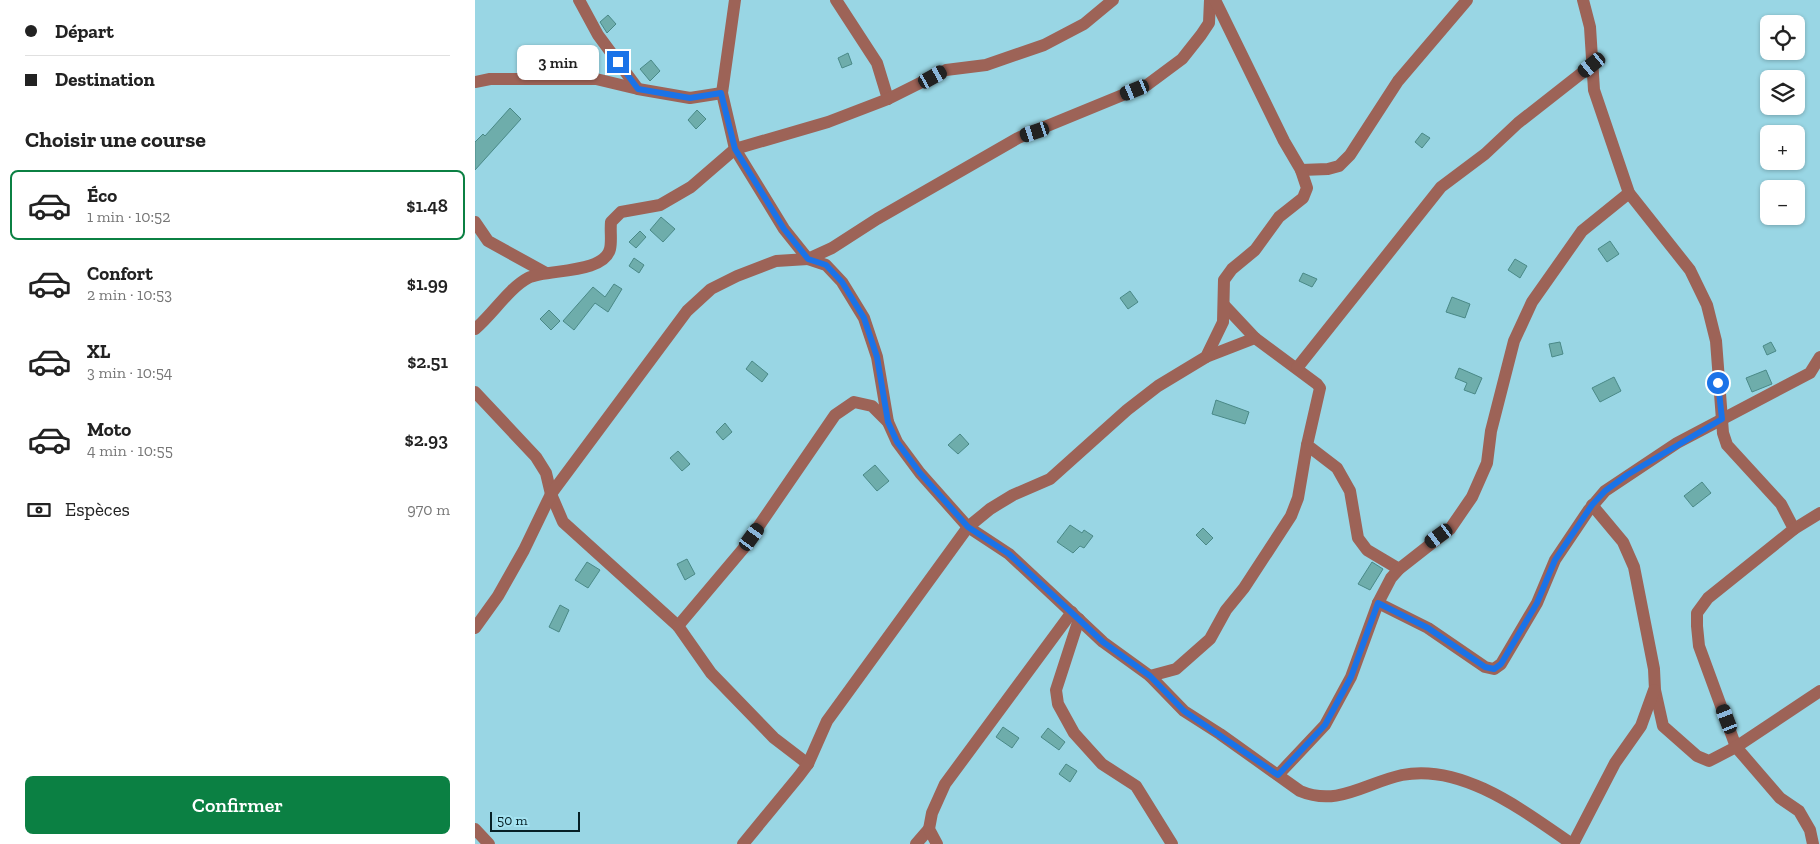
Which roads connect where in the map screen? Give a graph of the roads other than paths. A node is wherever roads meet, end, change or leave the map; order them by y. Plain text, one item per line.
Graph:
1 (579, 0) edge
2 (735, 0) edge
3 (836, 0) edge
4 (1113, 0) edge
5 (1210, 0) edge
6 (1215, 0) edge
7 (1467, 0) edge
8 (1583, 0) edge
9 (1592, 65) junction
10 (475, 82) edge
11 (638, 89) junction
12 (721, 93) junction
13 (888, 100) junction
14 (735, 149) junction
15 (1301, 170) junction
16 (1629, 193) junction
17 (475, 222) edge
18 (808, 259) junction
19 (546, 273) junction
20 (1225, 306) junction
21 (475, 329) edge
22 (1255, 338) junction
23 (1206, 357) junction
24 (1820, 361) edge
25 (1297, 368) junction
26 (475, 392) edge
27 (1722, 419) junction
28 (888, 422) junction
29 (1307, 444) junction
30 (551, 494) junction
31 (1592, 505) junction
32 (1820, 513) edge
33 (968, 527) junction
34 (1794, 529) junction
35 (1399, 569) junction
36 (1378, 603) junction
37 (1075, 616) junction
38 (678, 626) junction
39 (475, 628) edge
40 (1150, 676) junction
41 (1655, 690) junction
42 (1820, 691) edge
43 (1735, 747) junction
44 (808, 764) junction
45 (1278, 775) junction
46 (929, 828) junction
47 (475, 829) edge
48 (489, 844) edge
49 (743, 844) edge
50 (916, 844) edge
51 (937, 844) edge
52 (1172, 844) edge
53 (1572, 844) edge
54 (1813, 844) edge

1 - 11 street
2 - 12 street
3 - 13 street
4 - 13 street
5 - 18 street
6 - 15 street
7 - 15 street
8 - 9 street
9 - 16 street
9 - 25 street
10 - 11 street
11 - 12 street
12 - 14 street
13 - 14 street
14 - 18 street
14 - 19 street
15 - 20 street
16 - 27 street
16 - 35 street
17 - 19 street
18 - 28 street
18 - 30 street
19 - 21 street
20 - 22 street
20 - 23 street
22 - 23 street
22 - 25 street
23 - 33 street
24 - 27 street
25 - 29 street
26 - 30 street
27 - 31 street
27 - 34 street
28 - 33 street
28 - 38 street
29 - 35 street
29 - 40 street
30 - 38 street
30 - 39 street
31 - 36 street
31 - 41 street
32 - 34 street
33 - 37 street
33 - 44 street
34 - 43 street
35 - 36 street
36 - 45 street
37 - 40 street
37 - 46 street
37 - 52 street
38 - 44 street
40 - 45 street
41 - 43 street
41 - 53 street
42 - 43 street
43 - 54 street
44 - 49 street
45 - 53 street
46 - 50 street
46 - 51 street
47 - 48 street

